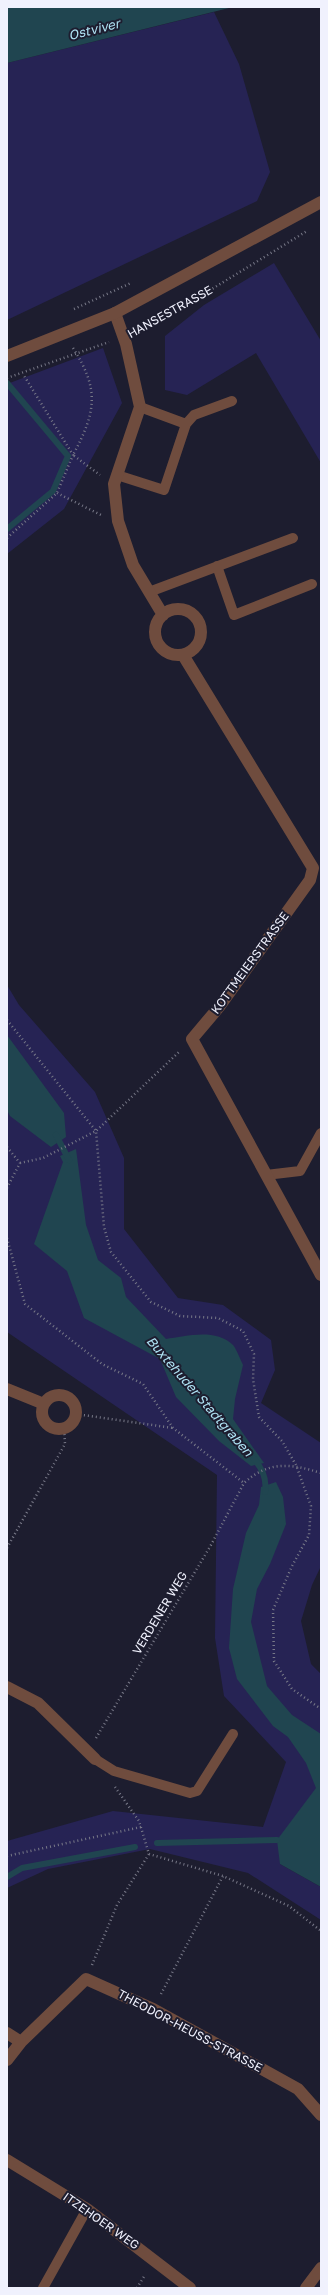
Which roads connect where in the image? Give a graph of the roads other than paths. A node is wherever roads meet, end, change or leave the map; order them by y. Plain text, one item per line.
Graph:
1 (321, 202) edge
2 (115, 313) junction
3 (7, 356) edge
4 (232, 401) dead end
5 (140, 407) junction
6 (186, 424) junction
7 (115, 479) junction
8 (292, 538) dead end
9 (217, 566) junction
10 (312, 584) dead end
11 (149, 592) junction
12 (163, 615) junction
13 (183, 655) junction
14 (321, 1133) edge
15 (266, 1175) junction
16 (321, 1275) edge
17 (7, 1389) edge
18 (44, 1404) junction
19 (7, 1687) edge
20 (233, 1734) dead end
21 (91, 1755) joint
22 (7, 2033) edge
23 (21, 2042) junction
24 (7, 2060) edge
25 (321, 2115) edge
26 (7, 2160) edge
27 (87, 2209) junction
28 (321, 2268) edge
29 (43, 2288) edge
30 (190, 2288) edge
31 (306, 2288) edge

1 - 2 street, HANSESTRASSE
2 - 3 street, HANSESTRASSE
2 - 5 street
4 - 6 lane
5 - 6 lane
5 - 7 street
6 - 7 lane
7 - 11 street
8 - 9 lane
9 - 10 lane
9 - 11 lane
11 - 12 street
12 - 13 street
12 - 13 street
13 - 15 street, KOTTMEIERSTRASSE
14 - 15 lane
15 - 16 street
17 - 18 street
18 - 18 street
19 - 21 street
20 - 21 lane
22 - 23 street
23 - 24 street
23 - 25 street, THEODOR-HEUSS-STRASSE
26 - 27 street, ITZEHOER WEG
27 - 29 lane
27 - 30 street, ITZEHOER WEG
28 - 31 street

